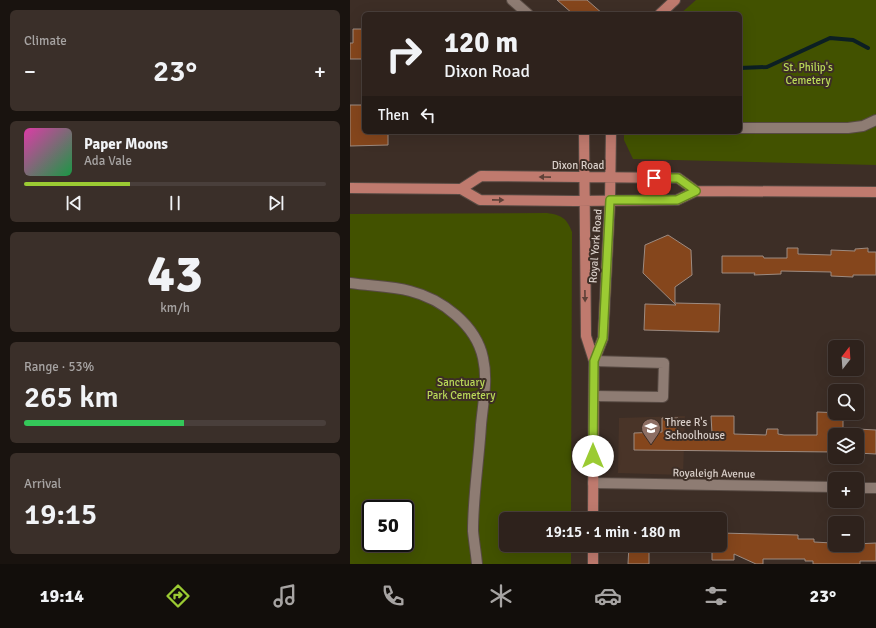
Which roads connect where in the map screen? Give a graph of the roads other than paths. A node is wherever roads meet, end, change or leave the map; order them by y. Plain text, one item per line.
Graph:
1 (512, 0) edge
2 (675, 0) edge
3 (526, 12) edge
4 (662, 12) edge
5 (876, 120) edge
6 (742, 128) edge
7 (584, 134) edge
8 (611, 134) edge
9 (584, 178) junction
10 (610, 178) junction
11 (350, 188) edge
12 (461, 189) junction
13 (696, 191) junction
14 (876, 192) edge
15 (610, 200) junction
16 (585, 201) junction
17 (350, 283) edge
18 (594, 361) junction
19 (594, 396) junction
20 (593, 483) junction
21 (828, 487) edge
22 (864, 488) edge
23 (876, 488) edge
24 (593, 512) edge
25 (593, 552) edge
26 (477, 564) edge
27 (593, 564) edge

1 - 3 street
2 - 4 main road
5 - 6 street
7 - 9 main road, Royal York Road
8 - 10 main road, Royal York Road
9 - 10 main road, Dixon Road
9 -> 12 main road, Dixon Road
9 - 16 main road, Royal York Road
10 - 13 main road, Dixon Road
10 - 15 main road, Royal York Road
11 - 12 main road
12 -> 16 main road
13 - 14 main road
13 - 15 main road
15 - 16 main road
15 - 18 main road, Royal York Road
16 -> 18 main road, Royal York Road
17 - 26 street
18 - 19 main road, Royal York Road
18 - 19 street
19 - 20 main road, Royal York Road
20 - 21 street, Royaleigh Avenue
20 - 24 main road, Royal York Road
22 - 23 street
25 - 27 main road

